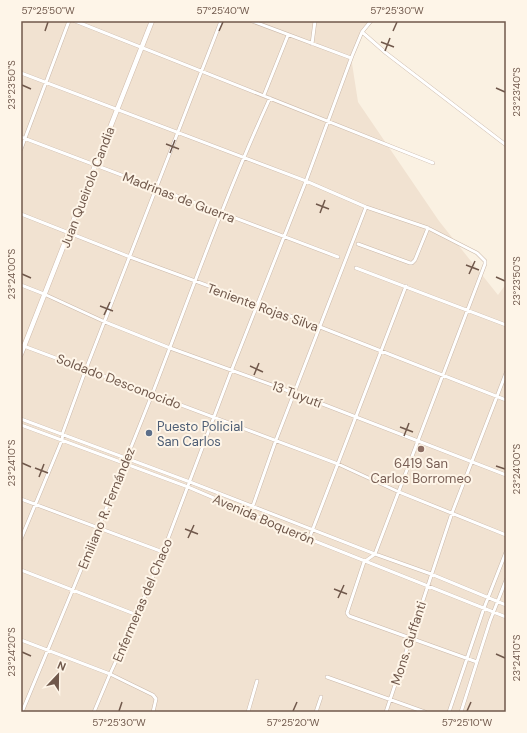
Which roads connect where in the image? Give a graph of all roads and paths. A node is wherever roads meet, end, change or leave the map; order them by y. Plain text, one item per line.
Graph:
1 (69, 21) edge
2 (75, 21) edge
3 (152, 21) edge
4 (221, 21) edge
5 (252, 21) edge
6 (316, 21) edge
7 (370, 21) edge
8 (362, 32) junction
9 (288, 35) junction
10 (312, 44) junction
11 (142, 47) junction
12 (351, 58) junction
13 (203, 71) junction
14 (21, 73) edge
15 (46, 83) junction
16 (264, 95) junction
17 (270, 98) junction
18 (118, 109) junction
19 (328, 121) junction
20 (178, 133) junction
21 (23, 138) edge
22 (506, 146) edge
23 (21, 149) edge
24 (244, 158) junction
25 (433, 163) dead end
26 (95, 165) junction
27 (306, 181) junction
28 (156, 188) junction
29 (366, 206) junction
30 (21, 214) edge
31 (222, 214) junction
32 (428, 228) junction
33 (69, 234) junction
34 (284, 237) junction
35 (358, 244) dead end
36 (338, 257) dead end
37 (130, 258) junction
38 (356, 268) dead end
39 (194, 282) junction
40 (21, 285) edge
41 (406, 286) junction
42 (44, 294) junction
43 (258, 305) junction
44 (468, 311) junction
45 (105, 322) junction
46 (506, 325) edge
47 (320, 327) junction
48 (23, 345) edge
49 (170, 348) junction
50 (382, 351) junction
51 (21, 354) edge
52 (86, 369) junction
53 (232, 370) junction
54 (506, 373) edge
55 (443, 375) junction
56 (294, 392) junction
57 (152, 394) junction
58 (496, 396) junction
59 (506, 400) edge
60 (355, 416) junction
61 (214, 417) junction
62 (21, 419) edge
63 (21, 425) edge
64 (63, 435) junction
65 (62, 440) junction
66 (276, 440) junction
67 (418, 441) junction
68 (126, 458) junction
69 (472, 462) junction
70 (124, 464) junction
71 (338, 464) junction
72 (506, 475) edge
73 (190, 482) junction
74 (188, 487) junction
75 (399, 492) junction
76 (21, 499) edge
77 (36, 504) junction
78 (252, 506) junction
79 (452, 513) junction
80 (250, 514) junction
81 (99, 528) junction
82 (312, 530) junction
83 (506, 535) edge
84 (21, 539) edge
85 (308, 539) junction
86 (163, 552) junction
87 (506, 552) edge
88 (375, 554) junction
89 (364, 562) junction
90 (21, 570) edge
91 (431, 574) junction
92 (506, 580) edge
93 (427, 585) junction
94 (73, 590) junction
95 (488, 598) junction
96 (498, 602) junction
97 (506, 605) edge
98 (484, 608) junction
99 (494, 612) junction
100 (137, 615) junction
101 (506, 617) edge
102 (410, 637) junction
103 (21, 640) edge
104 (48, 650) junction
105 (467, 659) junction
106 (477, 662) junction
107 (110, 674) junction
108 (327, 677) dead end
109 (257, 680) dead end
110 (321, 697) dead end
111 (390, 699) junction
112 (22, 712) edge
113 (94, 712) edge
114 (153, 712) edge
115 (248, 712) edge
116 (316, 712) edge
117 (386, 712) edge
118 (425, 712) edge
119 (450, 712) edge
120 (461, 712) edge

1 - 15 street
2 - 11 street
3 - 11 street, Juan Queirolo Candia
4 - 13 street
5 - 9 street
6 - 10 street
7 - 8 street, Enfermeras del Chaco
8 - 12 street, Enfermeras del Chaco
8 - 22 street
9 - 10 street
9 - 16 street
10 - 12 street
11 - 13 street
11 - 18 street, Juan Queirolo Candia
12 - 19 street, Enfermeras del Chaco
13 - 16 street
13 - 20 street
14 - 15 street
15 - 18 street
15 - 21 street
16 - 17 street
17 - 19 street
17 - 24 street, Emiliano R. Fernández
18 - 20 street
18 - 26 street, Juan Queirolo Candia
19 - 25 street
19 - 27 street, Enfermeras del Chaco
20 - 24 street
20 - 28 street
21 - 23 street
21 - 26 street, Madrinas de Guerra
24 - 27 street
24 - 31 street, Emiliano R. Fernández
26 - 28 street, Madrinas de Guerra
26 - 33 street, Juan Queirolo Candia
27 - 29 street
27 - 34 street, Enfermeras del Chaco
28 - 31 street, Madrinas de Guerra
28 - 37 street
29 - 32 street
29 - 47 street
30 - 33 street, Teniente Rojas Silva
31 - 34 street, Madrinas de Guerra
31 - 39 street, Emiliano R. Fernández
32 - 35 street
32 - 44 street
33 - 37 street, Teniente Rojas Silva
33 - 42 street, Juan Queirolo Candia
34 - 36 street, Madrinas de Guerra
34 - 43 street, Enfermeras del Chaco
37 - 39 street, Teniente Rojas Silva
37 - 45 street
38 - 41 street
39 - 43 street, Teniente Rojas Silva
39 - 49 street, Emiliano R. Fernández
40 - 42 street, 13 Tuyutí
41 - 44 street
41 - 50 street
42 - 45 street, 13 Tuyutí
42 - 48 street, Juan Queirolo Candia
43 - 47 street, Teniente Rojas Silva
43 - 53 street, Enfermeras del Chaco
44 - 46 street
44 - 55 street
45 - 49 street, 13 Tuyutí
45 - 52 street
47 - 50 street, Teniente Rojas Silva
47 - 56 street
48 - 51 street, Juan Queirolo Candia
48 - 52 street, Soldado Desconocido
49 - 53 street, 13 Tuyutí
49 - 57 street, Emiliano R. Fernández
50 - 55 street, Teniente Rojas Silva
50 - 60 street
52 - 57 street, Soldado Desconocido
52 - 64 street
53 - 56 street, 13 Tuyutí
53 - 61 street, Enfermeras del Chaco
54 - 58 street, Mons. Guffanti
55 - 58 street, Teniente Rojas Silva
55 - 67 street
56 - 60 street, 13 Tuyutí
56 - 66 street
57 - 61 street, Soldado Desconocido
57 - 68 street, Emiliano R. Fernández
58 - 59 street, Teniente Rojas Silva
58 - 69 street, Mons. Guffanti
60 - 67 street, 13 Tuyutí
60 - 71 street
61 - 66 street, Soldado Desconocido
61 - 73 street, Enfermeras del Chaco
62 - 64 street, Avenida Boquerón
63 - 65 street, Avenida Boquerón
64 - 65 street
64 - 68 street, Avenida Boquerón
65 - 70 street, Avenida Boquerón
65 - 77 street
66 - 71 street, Soldado Desconocido
66 - 78 street
67 - 69 street, 13 Tuyutí
67 - 75 street
68 - 70 street, Emiliano R. Fernández
68 - 73 street, Avenida Boquerón
69 - 72 street, 13 Tuyutí
69 - 79 street, Mons. Guffanti
70 - 74 street, Avenida Boquerón
70 - 81 street, Emiliano R. Fernández
71 - 75 street, Soldado Desconocido
71 - 82 street
73 - 74 street, Enfermeras del Chaco
73 - 78 street, Avenida Boquerón
74 - 80 street, Avenida Boquerón
74 - 86 street, Enfermeras del Chaco
75 - 79 street, Soldado Desconocido
75 - 88 street
76 - 77 street
77 - 81 street
77 - 84 street
78 - 80 street
78 - 82 street, Avenida Boquerón
79 - 83 street, Soldado Desconocido
79 - 91 street, Mons. Guffanti
80 - 85 street, Avenida Boquerón
81 - 86 street
81 - 94 street, Emiliano R. Fernández
82 - 85 street
82 - 88 street, Avenida Boquerón
85 - 89 street, Avenida Boquerón
86 - 100 street, Enfermeras del Chaco
87 - 95 street
88 - 89 street
88 - 91 street, Avenida Boquerón
89 - 93 street, Avenida Boquerón
89 - 102 street
90 - 94 street
91 - 93 street, Mons. Guffanti
91 - 95 street, Avenida Boquerón
92 - 96 street
93 - 98 street, Avenida Boquerón
93 - 102 street, Mons. Guffanti
94 - 100 street
94 - 104 street, Emiliano R. Fernández
95 - 96 street, Avenida Boquerón
95 - 98 street
96 - 97 street, Avenida Boquerón
96 - 99 street
98 - 99 street, Avenida Boquerón
98 - 105 street
99 - 101 street, Avenida Boquerón
99 - 106 street
100 - 107 street, Enfermeras del Chaco
102 - 105 street
102 - 111 street, Mons. Guffanti
103 - 104 street
104 - 107 street
104 - 112 street, Emiliano R. Fernández
105 - 106 street
105 - 119 street
106 - 120 street
107 - 113 street, Enfermeras del Chaco
107 - 114 street
108 - 111 street
109 - 115 street
110 - 116 street
111 - 117 street, Mons. Guffanti
111 - 118 street

